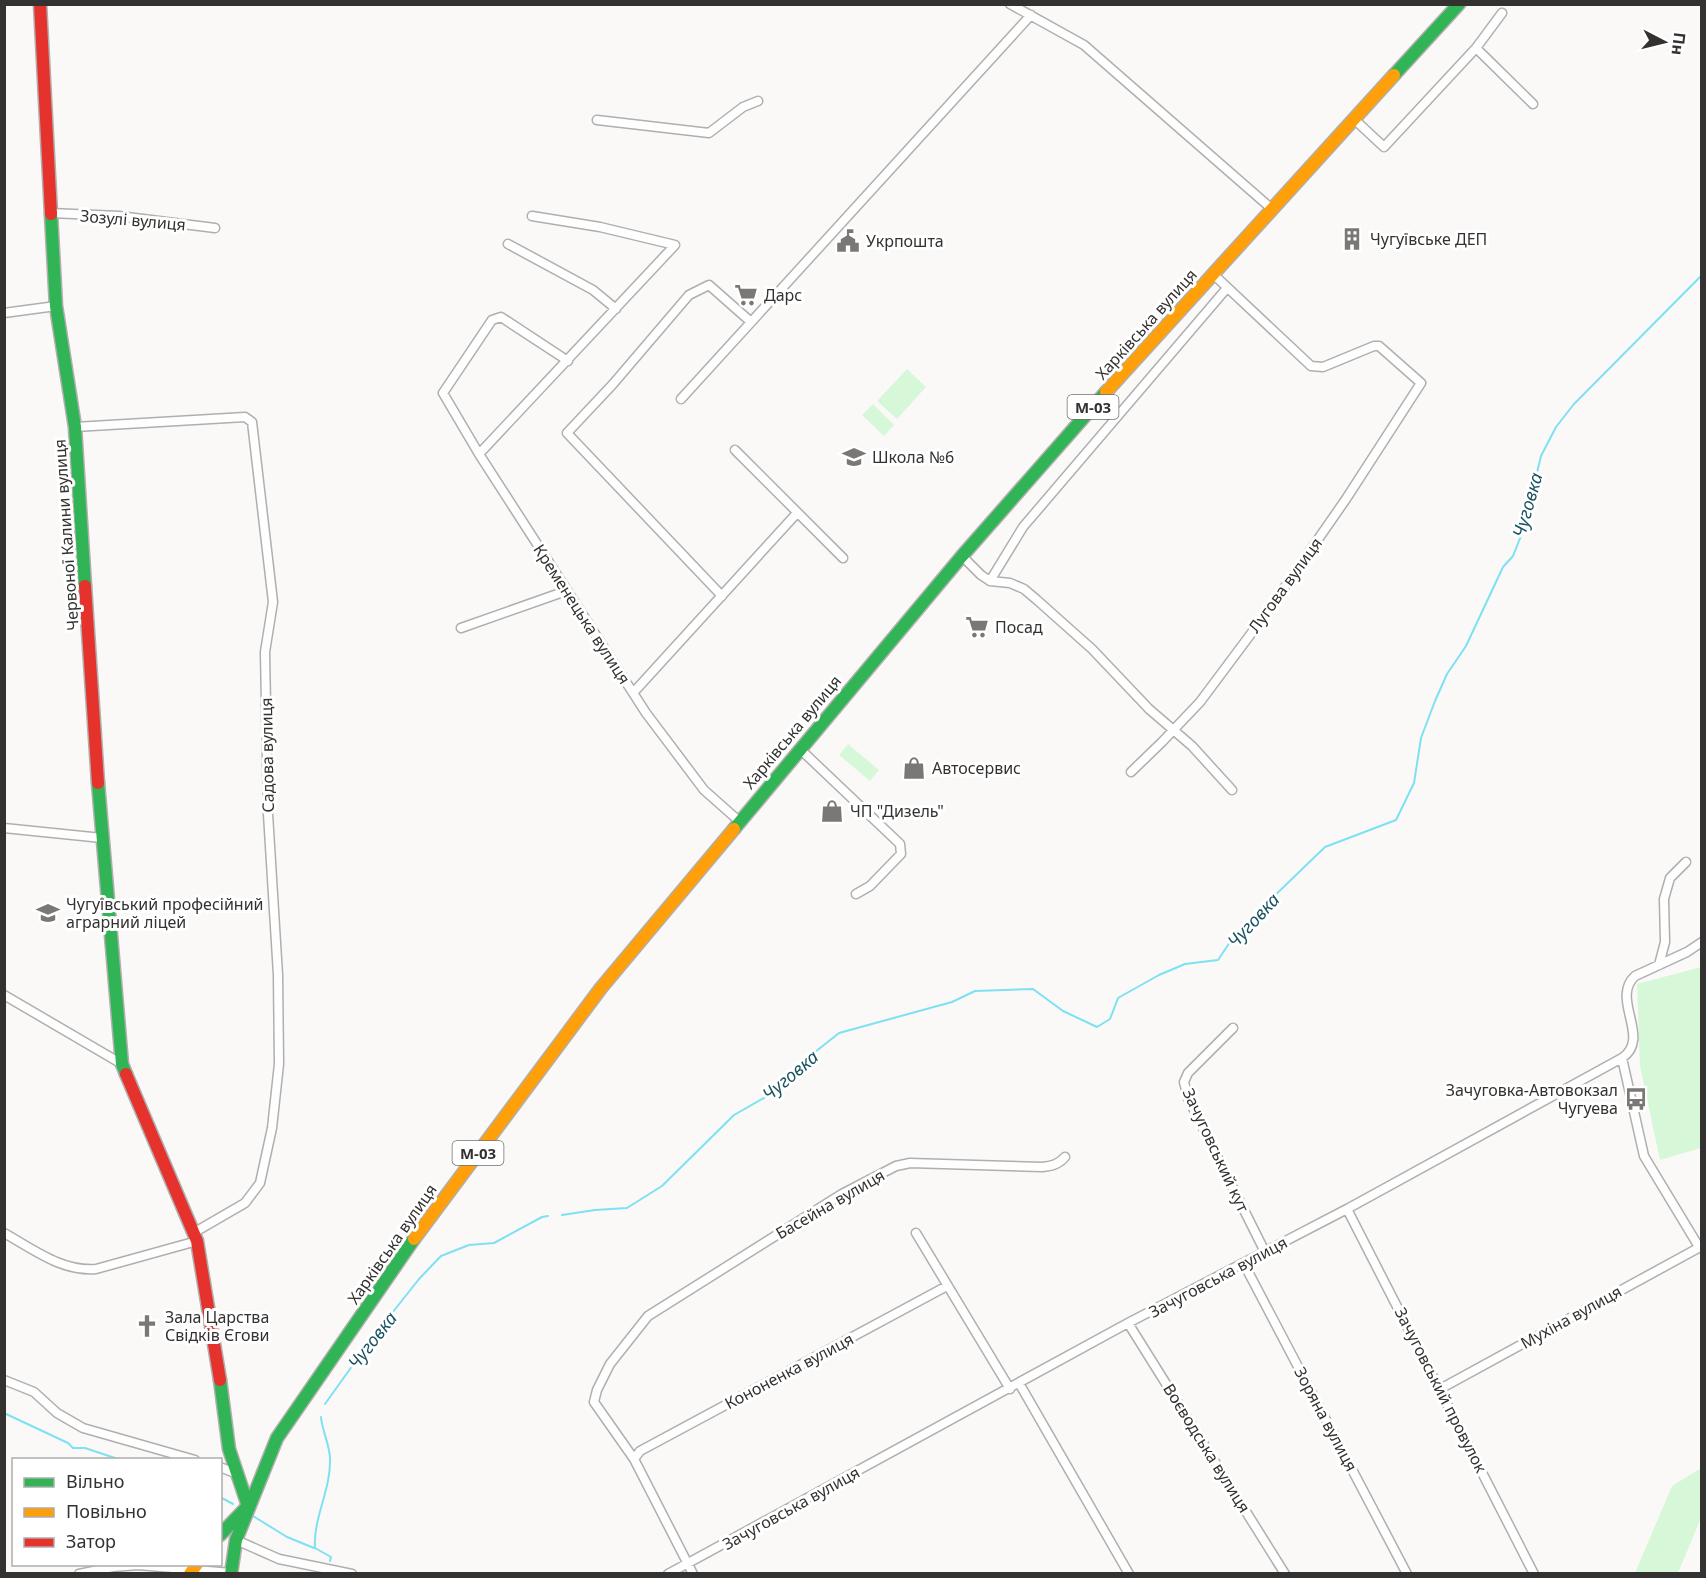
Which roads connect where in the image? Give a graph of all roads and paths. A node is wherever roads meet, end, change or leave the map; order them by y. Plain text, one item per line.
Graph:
1 (40, 4) edge
2 (1010, 4) edge
3 (1459, 4) edge
4 (1502, 14) dead end
5 (1031, 15) junction
6 (1476, 48) junction
7 (758, 101) dead end
8 (1533, 104) dead end
9 (597, 120) dead end
10 (1355, 120) junction
11 (1272, 209) junction
12 (51, 213) junction
13 (532, 216) dead end
14 (214, 228) dead end
15 (507, 244) dead end
16 (1213, 274) junction
17 (1227, 288) junction
18 (56, 306) junction
19 (616, 309) junction
20 (4, 313) edge
21 (751, 322) junction
22 (568, 361) junction
23 (681, 399) dead end
24 (75, 427) junction
25 (735, 450) dead end
26 (479, 454) junction
27 (797, 513) junction
28 (962, 556) junction
29 (843, 558) dead end
30 (990, 580) junction
31 (566, 591) junction
32 (722, 596) junction
33 (461, 628) dead end
34 (633, 693) junction
35 (1172, 730) junction
36 (800, 749) junction
37 (1131, 772) dead end
38 (1232, 790) dead end
39 (739, 821) junction
40 (4, 828) edge
41 (102, 838) junction
42 (1686, 862) dead end
43 (856, 894) dead end
44 (1701, 942) edge
45 (1659, 965) junction
46 (4, 995) edge
47 (1233, 1028) dead end
48 (1622, 1058) junction
49 (122, 1064) junction
50 (1065, 1157) dead end
51 (1347, 1209) junction
52 (4, 1233) edge
53 (916, 1233) dead end
54 (196, 1236) junction
55 (1700, 1246) edge
56 (1265, 1252) junction
57 (1244, 1264) junction
58 (947, 1286) junction
59 (1128, 1323) junction
60 (4, 1380) edge
61 (1019, 1383) junction
62 (1010, 1389) junction
63 (1440, 1389) junction
64 (188, 1458) edge
65 (634, 1459) junction
66 (222, 1468) edge
67 (237, 1474) junction
68 (248, 1506) junction
69 (222, 1533) edge
70 (236, 1540) junction
71 (688, 1564) junction
72 (126, 1566) edge
73 (152, 1566) edge
74 (193, 1569) edge
75 (231, 1573) edge
76 (1534, 1573) edge
77 (79, 1574) edge
78 (352, 1574) edge
79 (669, 1574) edge
80 (693, 1574) edge
81 (1129, 1574) edge
82 (1285, 1574) edge
83 (1407, 1574) edge

1 - 12 main road, Червоної Калини вулиця
2 - 5 street
3 - 10 main road, Харківська вулиця / М-03
4 - 6 street
5 - 11 street
5 - 21 street
6 - 8 street
6 - 10 street
7 - 9 street
10 - 11 main road, Харківська вулиця / М-03
11 - 16 main road, Харківська вулиця / М-03
12 - 14 street, Зозулі вулиця
12 - 18 main road, Червоної Калини вулиця
13 - 19 street
15 - 19 street
16 - 17 street
16 - 28 main road, Харківська вулиця / М-03
17 - 30 street
17 - 35 street, Лугова вулиця
18 - 20 street
18 - 24 main road, Червоної Калини вулиця
19 - 22 street
21 - 23 street
21 - 32 street
22 - 26 street
22 - 26 street, Кременецька вулиця
24 - 41 main road, Червоної Калини вулиця
24 - 54 street, Садова вулиця
25 - 27 street
26 - 31 street, Кременецька вулиця
27 - 29 street
27 - 32 street
28 - 30 street
28 - 36 main road, Харківська вулиця / М-03
30 - 35 street
31 - 33 street
31 - 34 street, Кременецька вулиця
32 - 34 street
34 - 39 street, Кременецька вулиця
35 - 37 street, Лугова вулиця
35 - 38 street
36 - 39 main road, Харківська вулиця / М-03
36 - 43 street
39 - 68 main road, Харківська вулиця / М-03
40 - 41 street
41 - 49 main road, Червоної Калини вулиця
42 - 45 street
44 - 45 street
45 - 48 street
46 - 49 street
47 - 56 street, Зачуговський кут
48 - 51 street, Зачуговська вулиця
48 - 55 street
49 - 54 main road, Червоної Калини вулиця
50 - 65 street, Басейна вулиця
51 - 56 street, Зачуговська вулиця
51 - 63 street, Зачуговський провулок
52 - 54 street, Садова вулиця
53 - 58 street
54 - 67 main road, Червоної Калини вулиця
55 - 63 street, Мухіна вулиця
56 - 57 street, Зачуговська вулиця
57 - 59 street, Зачуговська вулиця
57 - 83 street, Зоряна вулиця
58 - 62 street
58 - 65 street, Кононенка вулиця
59 - 61 street, Зачуговська вулиця
59 - 82 street, Воєводська вулиця
60 - 64 street
61 - 62 street, Зачуговська вулиця
61 - 81 street
62 - 71 street, Зачуговська вулиця
63 - 76 street, Зачуговський провулок
65 - 71 street
66 - 67 street
67 - 68 main road, Червоної Калини вулиця
68 - 69 main road, Харківська вулиця
68 - 70 main road, М-03
70 - 75 main road, М-03
70 - 78 street
71 - 79 street, Зачуговська вулиця
71 - 80 street
72 - 77 street
73 - 74 street
74 - 75 street

